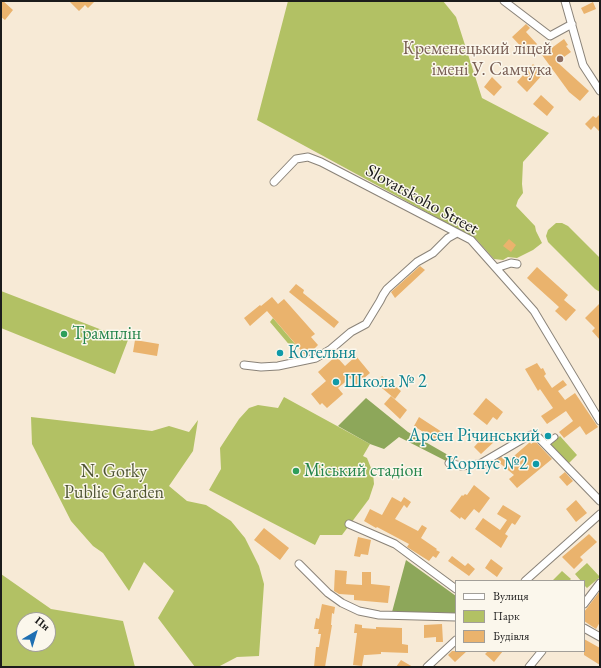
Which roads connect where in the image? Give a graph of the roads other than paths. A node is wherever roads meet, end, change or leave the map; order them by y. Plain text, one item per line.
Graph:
1 (504, 1) edge
2 (565, 1) edge
3 (572, 24) junction
4 (600, 91) edge
5 (274, 182) dead end
6 (457, 233) junction
7 (517, 264) dead end
8 (496, 268) junction
9 (244, 365) dead end
10 (600, 422) edge
11 (555, 437) dead end
12 (545, 445) junction
13 (449, 463) dead end
14 (600, 501) edge
15 (600, 514) edge
16 (349, 524) dead end
17 (299, 564) dead end
18 (526, 580) edge
19 (600, 583) edge
20 (455, 588) edge
21 (585, 603) edge
22 (455, 616) edge
23 (585, 629) edge
24 (600, 637) edge
25 (455, 641) edge
26 (541, 652) edge
27 (427, 667) edge
28 (529, 667) edge

1 - 3 street
2 - 3 street
3 - 4 street
5 - 6 street, Slovatskoho Street
6 - 8 street, Slovatskoho Street
6 - 9 street
7 - 8 street
8 - 10 street, Slovatskoho Street
11 - 12 street
12 - 13 street
12 - 14 street
15 - 18 street
16 - 20 street
17 - 22 street
19 - 21 street
23 - 24 street
25 - 27 street
26 - 28 street

